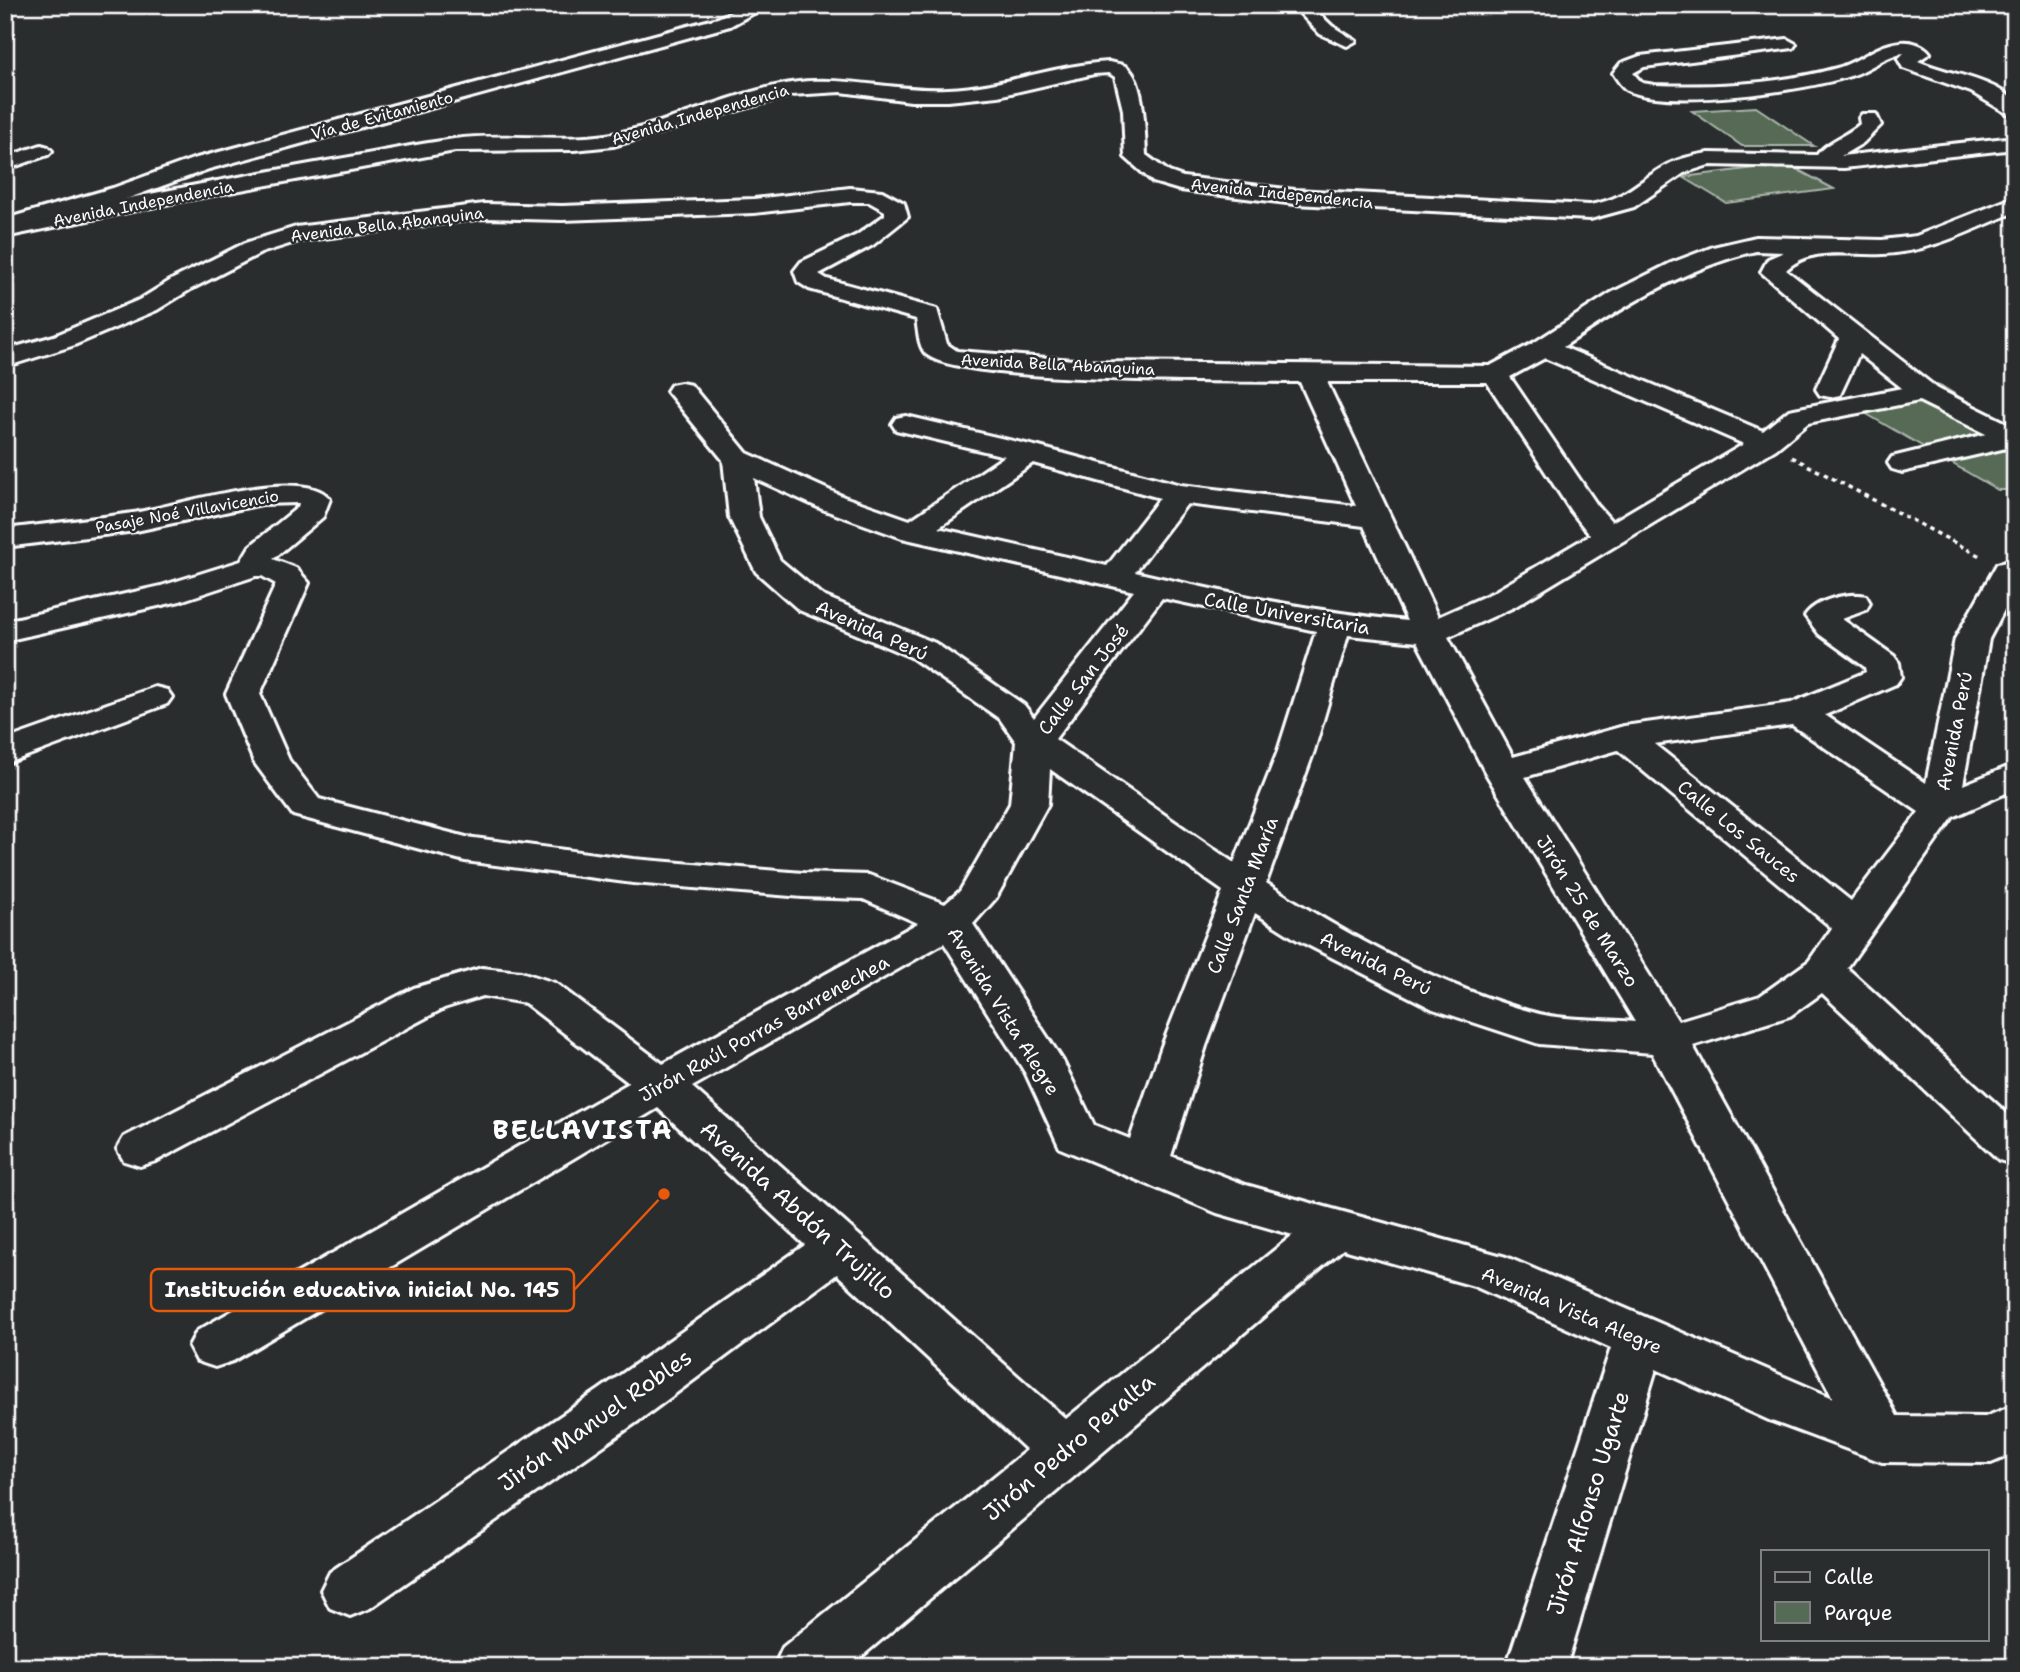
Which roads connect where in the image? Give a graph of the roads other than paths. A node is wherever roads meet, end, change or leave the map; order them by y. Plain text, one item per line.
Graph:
1 (760, 5) edge
2 (1300, 5) edge
3 (1347, 41) dead end
4 (1787, 44) dead end
5 (2015, 112) edge
6 (1869, 118) dead end
7 (2015, 144) edge
8 (41, 151) dead end
9 (1825, 162) junction
10 (5, 164) edge
11 (2015, 204) edge
12 (5, 228) edge
13 (1821, 244) junction
14 (1851, 336) junction
15 (1544, 348) junction
16 (5, 359) edge
17 (1310, 374) junction
18 (1495, 374) junction
19 (1830, 388) junction
20 (681, 391) dead end
21 (1928, 394) junction
22 (1798, 416) junction
23 (906, 424) dead end
24 (2014, 437) edge
25 (1766, 443) junction
26 (1029, 453) junction
27 (737, 460) junction
28 (1902, 463) dead end
29 (1179, 494) junction
30 (1377, 518) junction
31 (913, 531) junction
32 (1608, 536) junction
33 (5, 538) edge
34 (253, 567) junction
35 (2012, 570) edge
36 (1114, 578) junction
37 (1154, 587) junction
38 (1854, 603) dead end
39 (1335, 624) junction
40 (5, 631) edge
41 (1429, 633) junction
42 (155, 697) dead end
43 (1799, 713) junction
44 (1625, 737) junction
45 (1034, 741) junction
46 (5, 753) edge
47 (1503, 772) junction
48 (2015, 775) edge
49 (1940, 809) junction
50 (1245, 888) junction
51 (951, 922) junction
52 (1854, 925) junction
53 (1824, 971) junction
54 (1667, 1040) junction
55 (661, 1085) junction
56 (2015, 1148) edge
57 (140, 1149) dead end
58 (1145, 1164) junction
59 (1335, 1228) junction
60 (838, 1247) junction
61 (1640, 1338) junction
62 (215, 1346) dead end
63 (1882, 1439) junction
64 (2007, 1443) edge
65 (1064, 1450) junction
66 (350, 1590) dead end
67 (804, 1667) edge
68 (1536, 1667) edge

1 - 12 street, Vía de Evitamiento
2 - 3 street
4 - 5 street
6 - 9 street
7 - 9 street, Avenida Independencia
8 - 10 street
9 - 12 street, Avenida Independencia
11 - 13 street, Avenida Bella Abanquina
13 - 14 street
13 - 15 street, Avenida Bella Abanquina
14 - 19 street, Calle Universitaria
14 - 21 street
15 - 18 street, Avenida Bella Abanquina
15 - 25 street
16 - 17 street, Avenida Bella Abanquina
17 - 18 street, Avenida Bella Abanquina
17 - 30 street, Jirón 25 de Marzo
18 - 32 street
19 - 21 street
19 - 22 street, Calle Universitaria
20 - 27 street
21 - 22 street, Calle Universitaria
21 - 24 street
22 - 25 street, Calle Universitaria
23 - 26 street
24 - 28 street
25 - 32 street, Calle Universitaria
26 - 29 street
26 - 31 street
27 - 31 street, Calle Universitaria
27 - 45 street, Avenida Perú
29 - 30 street
29 - 36 street
30 - 41 street, Jirón 25 de Marzo
31 - 36 street, Calle Universitaria
32 - 41 street, Calle Universitaria
33 - 34 street, Pasaje Noé Villavicencio
34 - 40 street
34 - 51 street, Avenida Vista Alegre
35 - 49 street, Avenida Perú
36 - 37 street, Calle Universitaria
37 - 39 street, Calle Universitaria
37 - 45 street, Calle San José
38 - 43 street
39 - 41 street, Calle Universitaria
39 - 50 street, Calle Santa María
41 - 47 street, Jirón 25 de Marzo
42 - 46 street
43 - 44 street
43 - 49 street
44 - 47 street
44 - 52 street, Calle Los Sauces
45 - 50 street, Avenida Perú
45 - 51 street, Calle San José
47 - 54 street, Jirón 25 de Marzo
48 - 49 street
49 - 52 street, Avenida Perú
50 - 54 street, Avenida Perú
50 - 58 street, Calle Santa María
51 - 55 street, Jirón Raúl Porras Barrenechea
51 - 58 street, Avenida Vista Alegre
52 - 53 street, Avenida Perú
53 - 54 street, Avenida Perú
53 - 56 street
54 - 63 street, Jirón 25 de Marzo
55 - 57 street, Avenida Abdón Trujillo
55 - 60 street, Avenida Abdón Trujillo
55 - 62 street, Jirón Raúl Porras Barrenechea
58 - 59 street, Avenida Vista Alegre
59 - 61 street, Avenida Vista Alegre
59 - 65 street, Jirón Pedro Peralta
60 - 65 street, Avenida Abdón Trujillo
60 - 66 street, Jirón Manuel Robles
61 - 63 street, Avenida Vista Alegre
61 - 68 street, Jirón Alfonso Ugarte
63 - 64 street, Avenida Vista Alegre
65 - 67 street, Jirón Pedro Peralta

